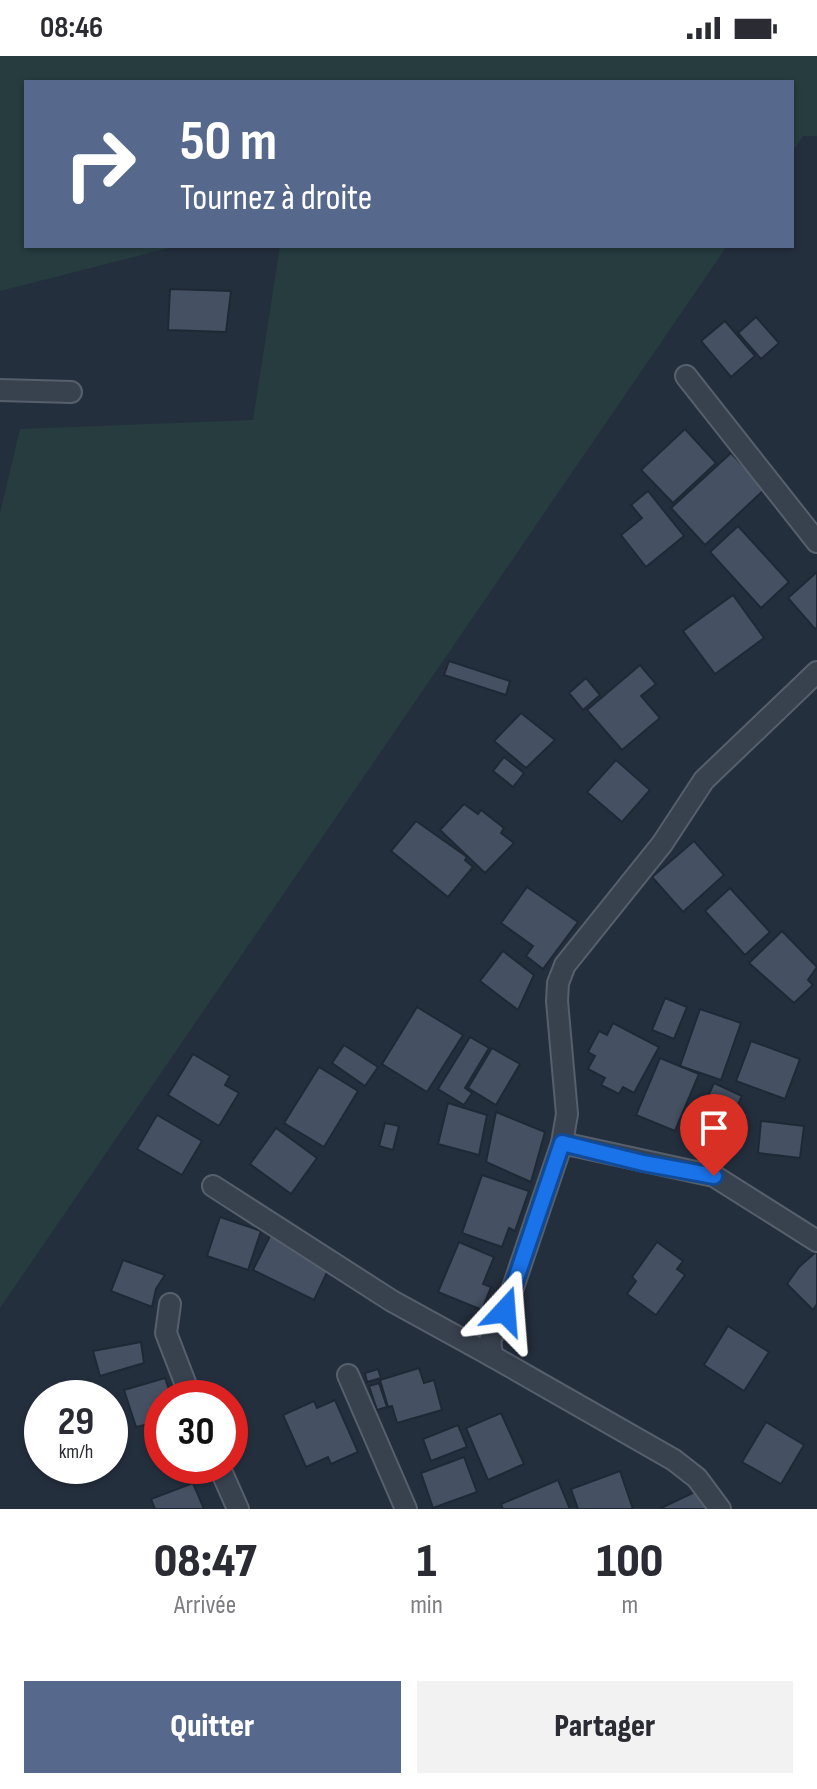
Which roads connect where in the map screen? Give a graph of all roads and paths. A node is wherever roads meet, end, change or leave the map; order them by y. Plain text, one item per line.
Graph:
1 (686, 376) dead end
2 (0, 390) edge
3 (71, 392) dead end
4 (817, 542) edge
5 (817, 672) edge
6 (562, 1143) junction
7 (213, 1186) dead end
8 (817, 1241) edge
9 (170, 1304) dead end
10 (492, 1356) junction
11 (348, 1375) dead end
12 (184, 1380) edge
13 (227, 1484) edge
14 (238, 1509) edge
15 (406, 1509) edge
16 (720, 1509) edge

1 - 4 street
2 - 3 street
5 - 6 street
6 - 8 street
6 - 10 street
7 - 10 street
9 - 12 street
10 - 16 street
11 - 15 street
13 - 14 street

